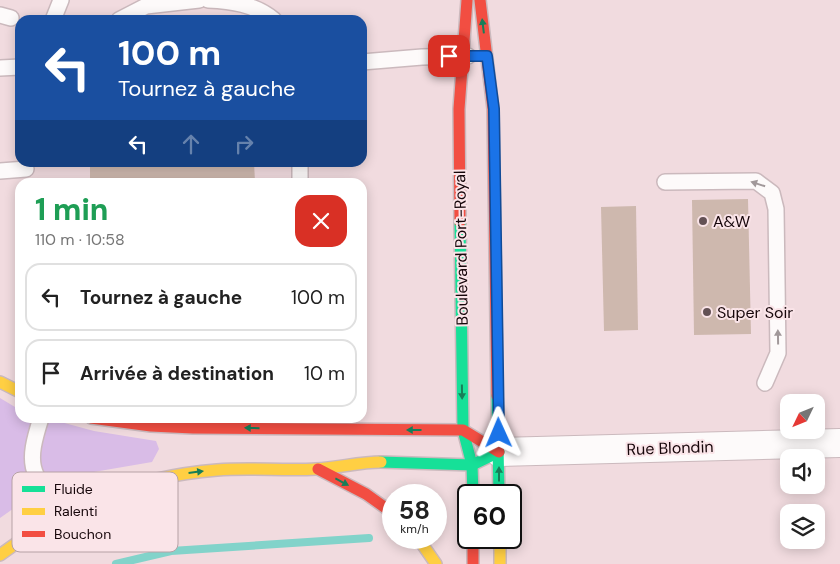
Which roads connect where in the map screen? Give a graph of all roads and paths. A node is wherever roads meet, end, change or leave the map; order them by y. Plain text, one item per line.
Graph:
1 (61, 0) edge
2 (199, 0) edge
3 (208, 0) edge
4 (466, 0) edge
5 (480, 0) edge
6 (55, 15) edge
7 (129, 15) edge
8 (264, 15) edge
9 (463, 56) junction
10 (487, 56) junction
11 (367, 62) edge
12 (15, 67) edge
13 (0, 68) edge
14 (0, 171) edge
15 (27, 171) edge
16 (665, 182) dead end
17 (0, 382) edge
18 (765, 383) dead end
19 (15, 390) edge
20 (40, 423) edge
21 (128, 423) edge
22 (463, 430) junction
23 (840, 443) edge
24 (499, 452) junction
25 (472, 465) junction
26 (318, 469) junction
27 (35, 472) edge
28 (178, 475) edge
29 (473, 484) edge
30 (499, 484) edge
31 (382, 505) edge
32 (12, 547) edge
33 (426, 549) edge
34 (473, 549) edge
35 (500, 549) edge
36 (0, 556) edge
37 (436, 564) edge
38 (474, 564) edge
39 (500, 564) edge

1 - 6 lane
2 - 7 lane
3 - 8 lane
4 - 9 main road, Boulevard Port-Royal
10 -> 5 main road
9 - 10 lane
9 - 11 lane
9 -> 22 main road, Boulevard Port-Royal
10 - 24 main road
12 - 13 lane
14 - 15 lane
18 -> 16 lane
17 - 19 main road
20 - 27 lane
22 -> 21 main road
22 - 24 main road
22 - 25 main road, Boulevard Port-Royal
23 - 24 street, Rue Blondin
24 - 25 main road
30 -> 24 main road
25 - 26 main road
25 - 29 main road, Boulevard Port-Royal
28 -> 26 main road
26 -> 31 main road
32 - 36 main road
33 - 37 main road
34 - 38 main road
35 - 39 main road

